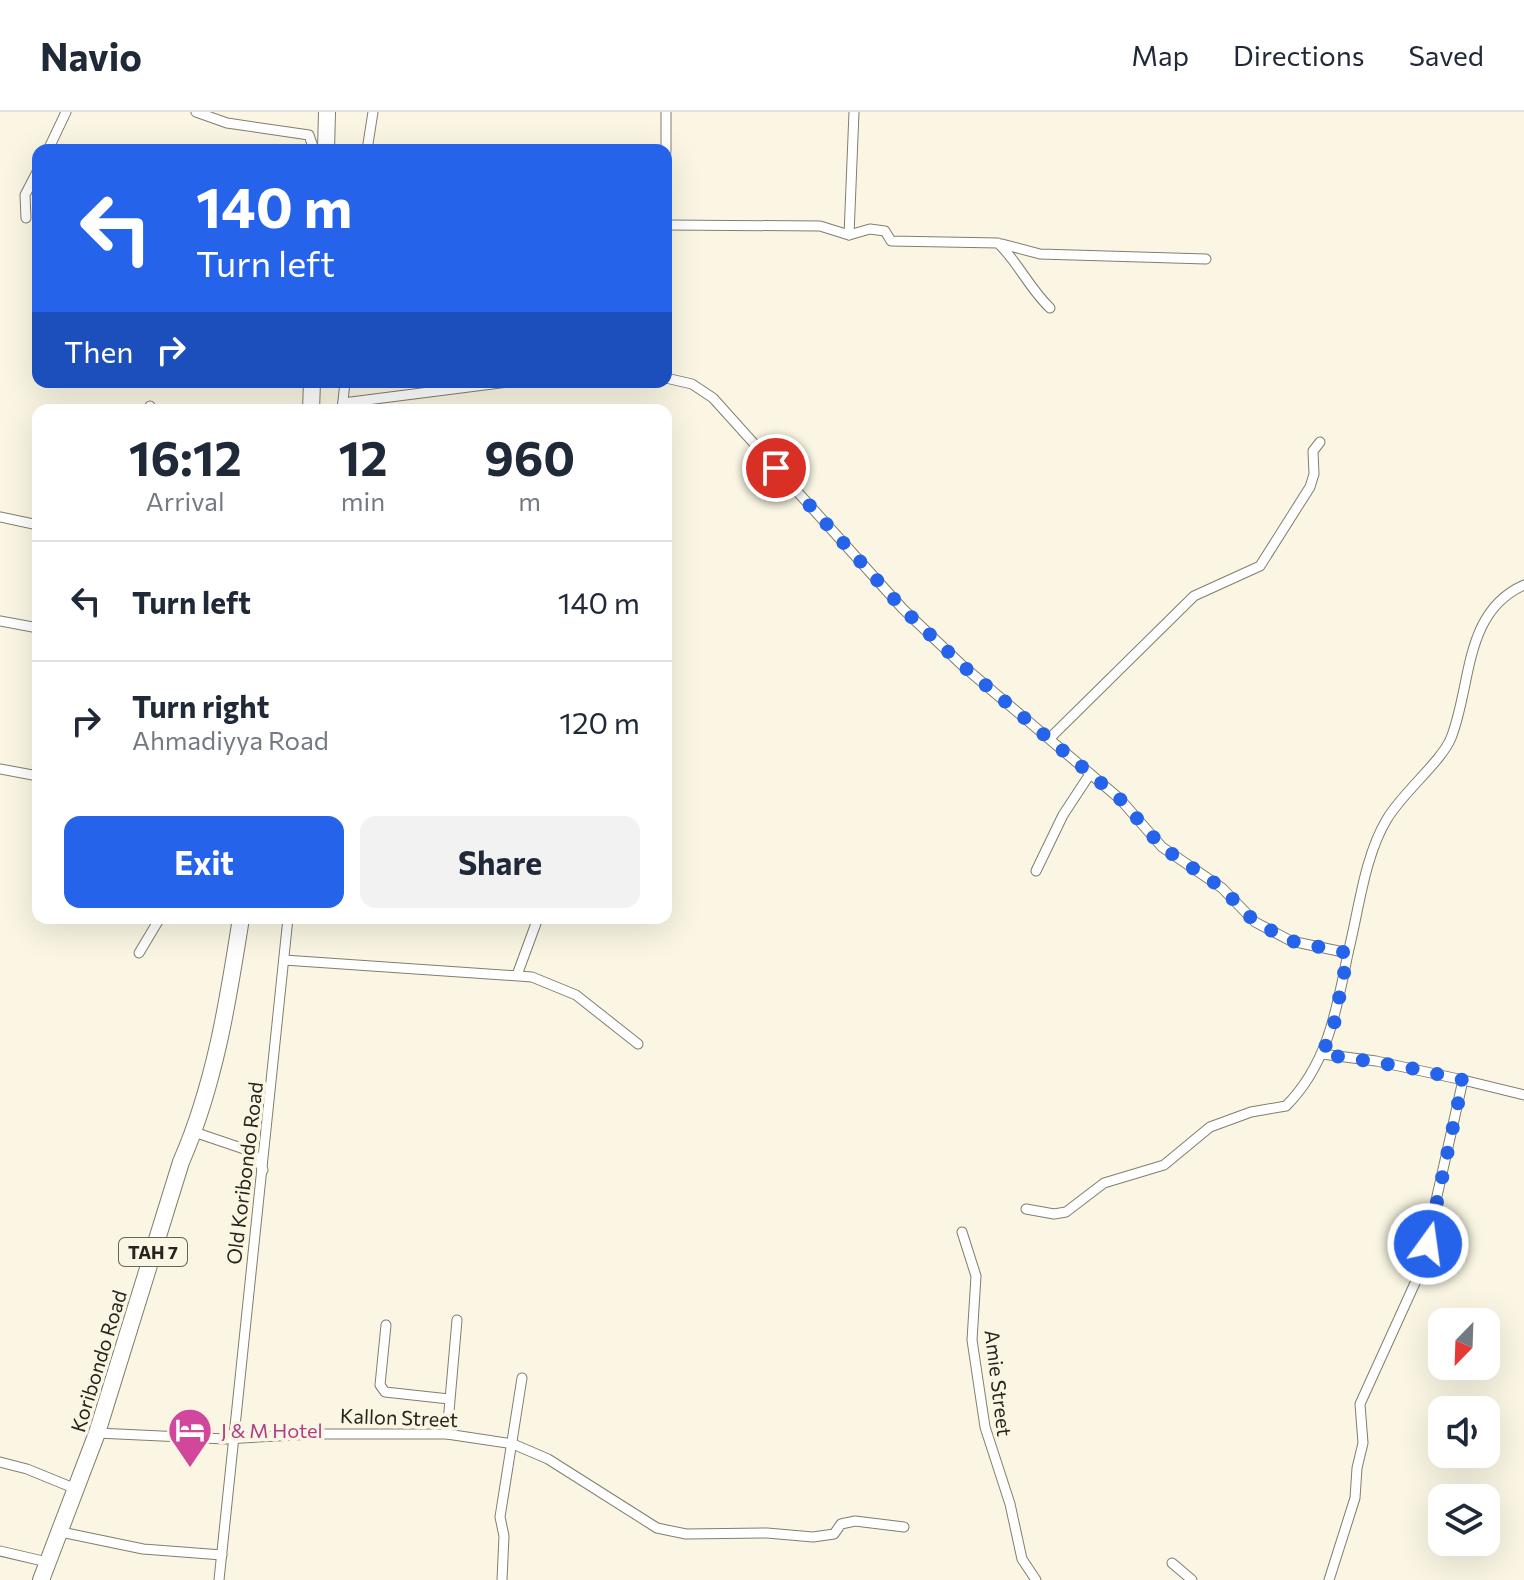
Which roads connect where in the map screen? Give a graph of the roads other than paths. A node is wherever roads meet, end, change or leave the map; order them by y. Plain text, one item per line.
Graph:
1 (66, 112) edge
2 (196, 112) edge
3 (327, 112) edge
4 (373, 112) edge
5 (666, 112) edge
6 (854, 112) edge
7 (51, 144) edge
8 (312, 144) edge
9 (326, 144) edge
10 (368, 144) edge
11 (666, 144) edge
12 (32, 182) edge
13 (26, 218) dead end
14 (672, 225) edge
15 (849, 235) junction
16 (998, 243) junction
17 (1206, 259) dead end
18 (1050, 308) dead end
19 (672, 379) edge
20 (466, 388) edge
21 (356, 404) edge
22 (1320, 442) dead end
23 (0, 517) edge
24 (32, 524) edge
25 (1524, 585) edge
26 (0, 621) edge
27 (32, 627) edge
28 (1051, 737) junction
29 (0, 769) edge
30 (1090, 774) junction
31 (32, 775) edge
32 (1036, 871) dead end
33 (156, 924) edge
34 (240, 924) edge
35 (287, 924) edge
36 (536, 924) edge
37 (139, 953) dead end
38 (1348, 953) junction
39 (284, 960) junction
40 (517, 975) junction
41 (638, 1044) dead end
42 (1322, 1054) junction
43 (1463, 1080) junction
44 (1524, 1095) edge
45 (194, 1132) junction
46 (264, 1177) junction
47 (1026, 1209) dead end
48 (962, 1232) dead end
49 (457, 1320) dead end
50 (386, 1325) dead end
51 (522, 1378) dead end
52 (449, 1399) junction
53 (97, 1433) junction
54 (235, 1434) junction
55 (447, 1434) junction
56 (513, 1444) junction
57 (0, 1462) edge
58 (76, 1489) junction
59 (904, 1527) dead end
60 (61, 1532) junction
61 (0, 1551) edge
62 (222, 1555) junction
63 (47, 1562) junction
64 (1172, 1563) dead end
65 (41, 1580) edge
66 (219, 1580) edge
67 (502, 1580) edge
68 (1036, 1580) edge
69 (1192, 1580) edge
70 (1329, 1580) edge

1 - 7 street
2 - 8 street
3 - 9 highway
4 - 10 street
5 - 11 street
6 - 15 street
12 - 13 street
14 - 15 street
15 - 16 street
16 - 17 street
16 - 18 street
19 - 28 street
20 - 21 street
22 - 28 street
23 - 24 street
25 - 38 street
26 - 27 street
28 - 30 street
29 - 31 street
30 - 32 street
30 - 38 street
33 - 37 street
34 - 45 highway, Koribondo Road / TAH 7
35 - 39 street, Old Koribondo Road
36 - 40 street
38 - 42 street
39 - 40 street
39 - 46 street, Old Koribondo Road
40 - 41 street
42 - 43 street
42 - 47 street
43 - 44 street
43 - 70 street
45 - 46 street
45 - 53 highway, Koribondo Road / TAH 7
46 - 54 street, Old Koribondo Road
48 - 68 street, Amie Street
49 - 52 street
50 - 52 street
51 - 56 street
52 - 55 street
53 - 54 street, Kallon Street
53 - 58 highway, Koribondo Road / TAH 7
54 - 55 street, Kallon Street
54 - 62 street, Old Koribondo Road
55 - 56 street, Kallon Street
56 - 59 street, Kallon Street
56 - 67 street
57 - 58 street
58 - 60 highway, Koribondo Road / TAH 7
60 - 62 street
60 - 63 highway, Koribondo Road / TAH 7
61 - 63 street
62 - 66 street, Old Koribondo Road
63 - 65 highway, Koribondo Road / TAH 7
64 - 69 street

